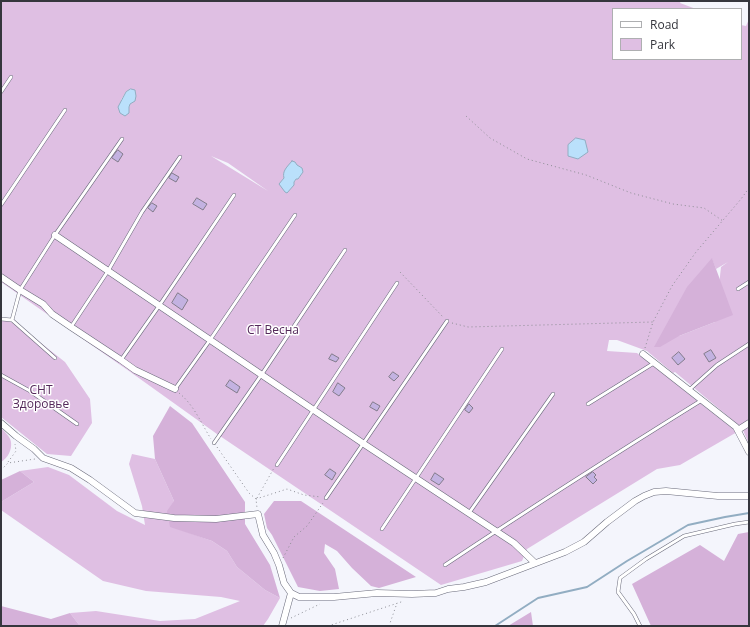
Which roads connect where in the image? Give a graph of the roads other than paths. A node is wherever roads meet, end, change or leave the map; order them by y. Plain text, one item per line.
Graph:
1 (11, 77) dead end
2 (1, 92) edge
3 (65, 110) dead end
4 (122, 139) dead end
5 (180, 158) dead end
6 (234, 195) dead end
7 (3, 199) edge
8 (1, 205) edge
9 (295, 215) dead end
10 (54, 236) junction
11 (345, 250) dead end
12 (108, 271) junction
13 (1, 277) edge
14 (749, 282) edge
15 (397, 283) dead end
16 (738, 289) dead end
17 (20, 290) junction
18 (159, 306) junction
19 (1, 319) edge
20 (12, 320) junction
21 (447, 321) road end
22 (71, 327) junction
23 (210, 340) junction
24 (749, 344) edge
25 (502, 349) dead end
26 (643, 354) road end
27 (55, 358) dead end
28 (121, 360) junction
29 (654, 363) junction
30 (262, 374) junction
31 (1, 375) edge
32 (175, 389) joint
33 (689, 390) junction
34 (553, 394) dead end
35 (702, 400) junction
36 (588, 404) dead end
37 (313, 409) junction
38 (1, 423) edge
39 (749, 423) edge
40 (77, 424) dead end
41 (738, 430) junction
42 (214, 443) road end
43 (364, 444) junction
44 (749, 452) edge
45 (277, 464) road end
46 (416, 478) junction
47 (749, 496) edge
48 (326, 498) road end
49 (469, 513) junction
50 (749, 522) edge
51 (382, 529) dead end
52 (496, 531) junction
53 (535, 563) junction
54 (445, 565) dead end
55 (291, 593) junction
56 (282, 626) edge
57 (640, 626) edge

1 - 2 lane
3 - 7 lane
4 - 10 lane
5 - 12 lane
6 - 18 lane
7 - 8 lane
9 - 23 lane
10 - 12 street
10 - 17 lane
11 - 30 lane
12 - 18 street
12 - 22 lane
13 - 17 street
14 - 16 lane
15 - 37 lane
17 - 20 lane
17 - 22 street
18 - 23 street
18 - 28 lane
19 - 20 lane
20 - 27 lane
21 - 43 lane
22 - 28 street
23 - 30 street
23 - 32 lane
24 - 33 lane
25 - 46 lane
26 - 29 street
28 - 32 street
29 - 33 street
29 - 36 lane
30 - 37 street
30 - 42 lane
31 - 40 lane
33 - 35 street
34 - 49 lane
35 - 41 street
35 - 52 lane
37 - 43 street
37 - 45 lane
38 - 55 street
39 - 41 street
41 - 44 street
43 - 46 street
43 - 48 lane
46 - 49 street
46 - 51 lane
47 - 53 street
49 - 52 street
50 - 57 lane
52 - 53 street
52 - 54 lane
53 - 55 street
55 - 56 street

